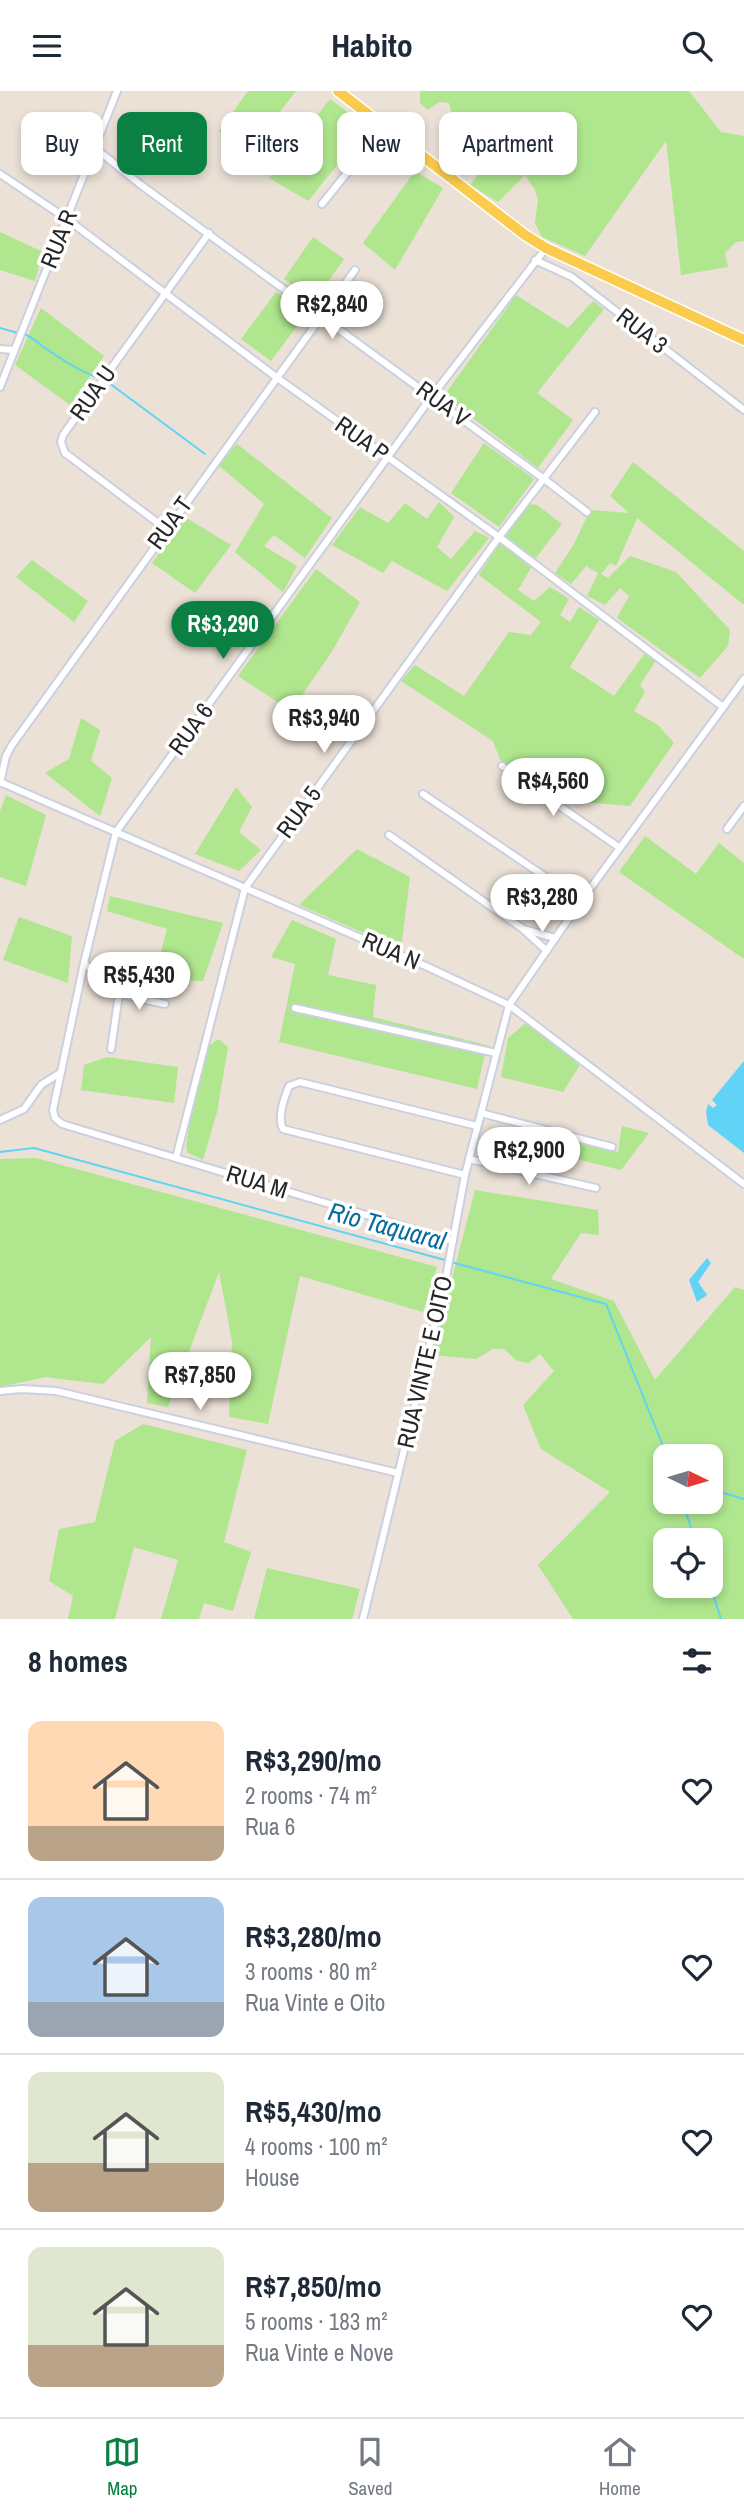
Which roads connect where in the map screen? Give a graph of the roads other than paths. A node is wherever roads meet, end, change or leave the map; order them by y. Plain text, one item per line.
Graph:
1 (117, 91) edge
2 (338, 91) edge
3 (365, 112) edge
4 (103, 127) edge
5 (103, 154) edge
6 (425, 158) edge
7 (0, 174) edge
8 (84, 175) edge
9 (345, 175) edge
10 (322, 204) dead end
11 (67, 219) junction
12 (209, 233) junction
13 (546, 248) junction
14 (535, 260) junction
15 (355, 269) dead end
16 (163, 294) junction
17 (321, 316) junction
18 (744, 340) edge
19 (0, 349) edge
20 (15, 350) junction
21 (276, 377) junction
22 (0, 387) edge
23 (432, 396) junction
24 (744, 409) edge
25 (595, 412) dead end
26 (387, 457) junction
27 (544, 479) junction
28 (587, 512) dead end
29 (166, 529) junction
30 (499, 537) junction
31 (744, 679) edge
32 (741, 689) edge
33 (723, 707) junction
34 (3, 754) edge
35 (502, 766) dead end
36 (0, 782) edge
37 (423, 794) dead end
38 (744, 806) edge
39 (727, 829) dead end
40 (117, 832) junction
41 (389, 835) dead end
42 (620, 848) junction
43 (245, 888) junction
44 (581, 901) junction
45 (523, 929) junction
46 (555, 938) junction
47 (547, 951) junction
48 (84, 963) junction
49 (119, 994) junction
50 (165, 1004) dead end
51 (509, 1005) junction
52 (295, 1008) dead end
53 (111, 1049) dead end
54 (496, 1053) junction
55 (60, 1073) junction
56 (481, 1113) junction
57 (0, 1120) edge
58 (62, 1124) joint
59 (477, 1126) junction
60 (612, 1147) dead end
61 (176, 1158) junction
62 (469, 1159) junction
63 (465, 1175) junction
64 (744, 1184) edge
65 (596, 1188) dead end
66 (453, 1241) junction
67 (0, 1391) edge
68 (398, 1473) junction
69 (363, 1619) edge

1 - 4 street, RUA R
2 - 3 main road
5 - 12 street, RUA V
6 - 13 main road
7 - 11 street, RUA P
8 - 11 street, RUA R
9 - 10 street
11 - 16 street, RUA P
11 - 20 street, RUA R
12 - 16 street, RUA U
12 - 17 street, RUA V
13 - 14 street, RUA 6
13 - 18 main road
14 - 23 street, RUA 6
14 - 24 street, RUA 3
15 - 17 street, RUA T
16 - 21 street, RUA P
16 - 29 street, RUA U
17 - 21 street, RUA T
17 - 23 street, RUA V
19 - 20 street
20 - 22 street, RUA R
21 - 26 street, RUA P
21 - 29 street, RUA T
23 - 26 street, RUA 6
23 - 27 street, RUA V
25 - 27 street, RUA 5
26 - 30 street, RUA P
26 - 40 street, RUA 6
27 - 28 street, RUA V
27 - 30 street, RUA 5
29 - 34 street, RUA T
30 - 33 street, RUA P
30 - 43 street, RUA 5
31 - 32 street, RUA VINTE E OITO
32 - 33 street, RUA VINTE E OITO
33 - 42 street, RUA VINTE E OITO
34 - 36 street, RUA T
35 - 42 street
36 - 40 street, RUA N
37 - 44 street
38 - 39 street
40 - 43 street, RUA N
40 - 48 street, RUA 6
41 - 45 street
42 - 44 street, RUA VINTE E OITO
43 - 51 street, RUA N
43 - 61 street, RUA 5
44 - 46 street, RUA VINTE E OITO
45 - 46 street
45 - 47 street
46 - 47 street, RUA VINTE E OITO
47 - 51 street, RUA VINTE E OITO
48 - 49 street
48 - 55 street, RUA 6
49 - 50 street
49 - 53 street
51 - 54 street, RUA VINTE E OITO
51 - 64 street, RUA N
52 - 54 street
54 - 56 street, RUA VINTE E OITO
55 - 57 street
55 - 58 street, RUA 6
56 - 59 street, RUA VINTE E OITO
56 - 60 street
58 - 61 street, RUA M
59 - 62 street, RUA VINTE E OITO
59 - 63 street
61 - 66 street, RUA M
62 - 63 street, RUA VINTE E OITO
62 - 65 street
63 - 66 street, RUA VINTE E OITO
66 - 68 street, RUA VINTE E OITO
67 - 68 street
68 - 69 street, RUA VINTE E OITO

